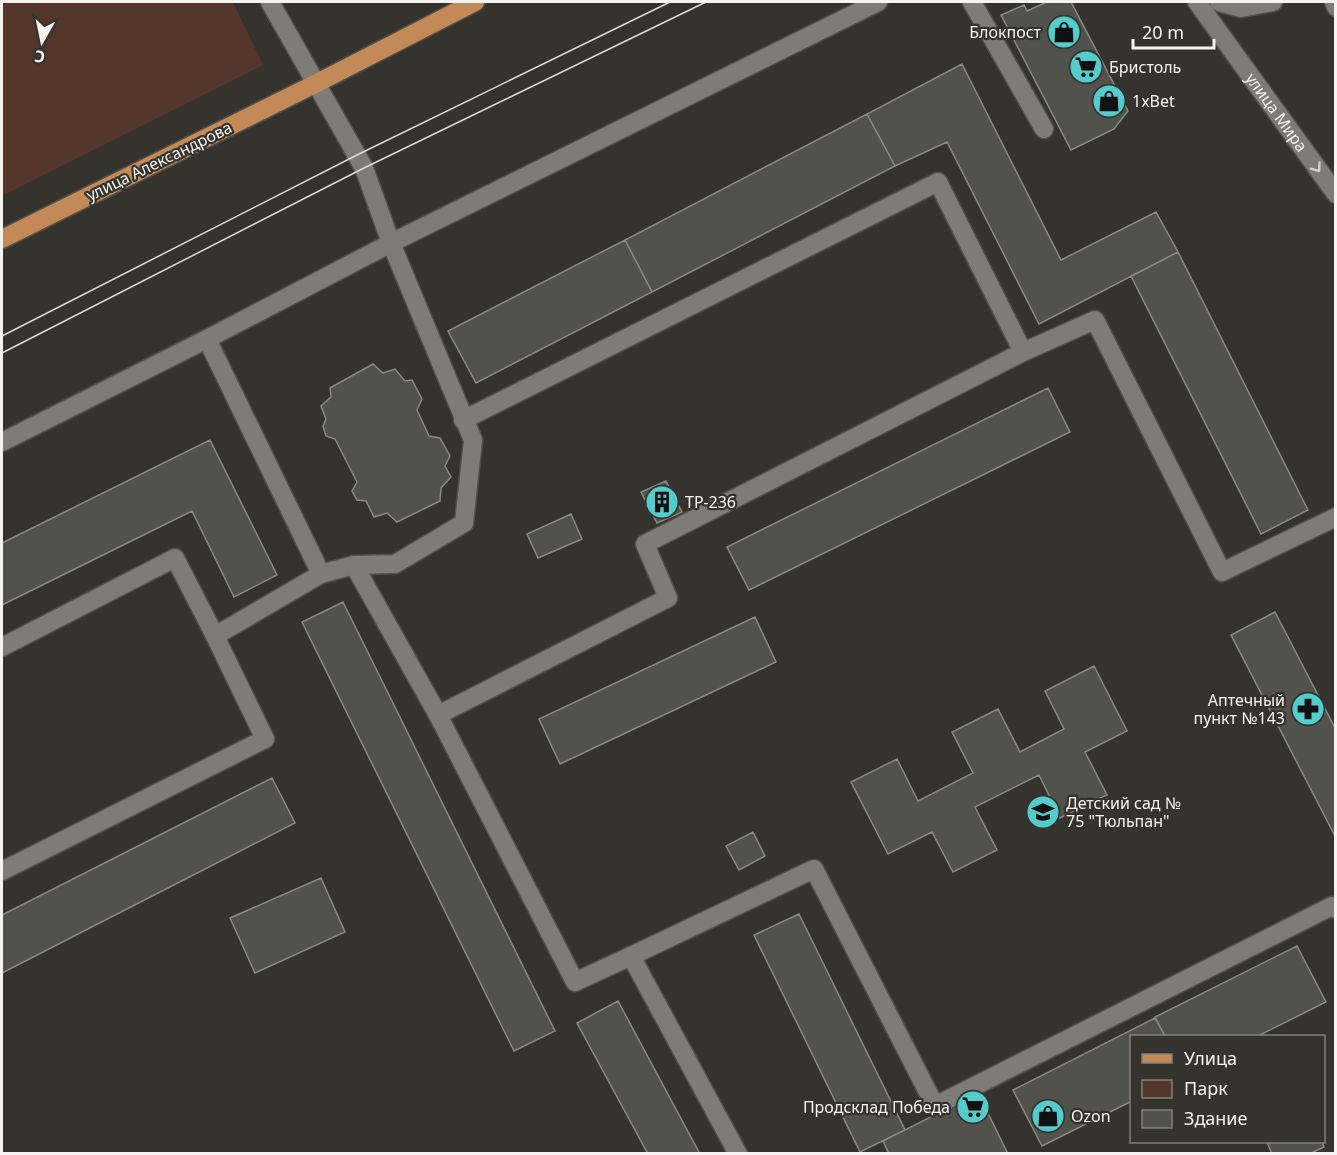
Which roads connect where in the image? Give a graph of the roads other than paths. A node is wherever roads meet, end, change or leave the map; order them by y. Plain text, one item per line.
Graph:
1 (270, 2) edge
2 (475, 2) edge
3 (878, 2) edge
4 (972, 2) edge
5 (1197, 2) edge
6 (1219, 2) edge
7 (1273, 2) edge
8 (1334, 2) edge
9 (1335, 7) edge
10 (317, 83) junction
11 (1044, 129) dead end
12 (1335, 194) edge
13 (2, 238) edge
14 (391, 243) junction
15 (207, 339) junction
16 (1023, 352) junction
17 (463, 420) junction
18 (2, 442) edge
19 (1335, 517) edge
20 (354, 565) junction
21 (321, 574) junction
22 (215, 636) junction
23 (2, 647) edge
24 (438, 715) junction
25 (2, 871) edge
26 (1335, 909) edge
27 (631, 956) junction
28 (738, 1154) edge

1 - 10 street
2 - 10 main road, улица Александрова
3 - 14 street
4 - 11 street
5 -> 12 street, улица Мира
6 - 7 street
8 - 9 street
10 - 13 main road, улица Александрова
10 - 14 street
14 - 15 street
14 - 17 street
15 - 18 street
15 - 21 street
16 - 17 street
16 - 19 street
16 - 24 street
17 - 20 street
20 - 21 street
20 - 24 street
21 - 22 street
22 - 23 street
22 - 25 street
24 - 27 street
26 - 27 street
27 - 28 street

